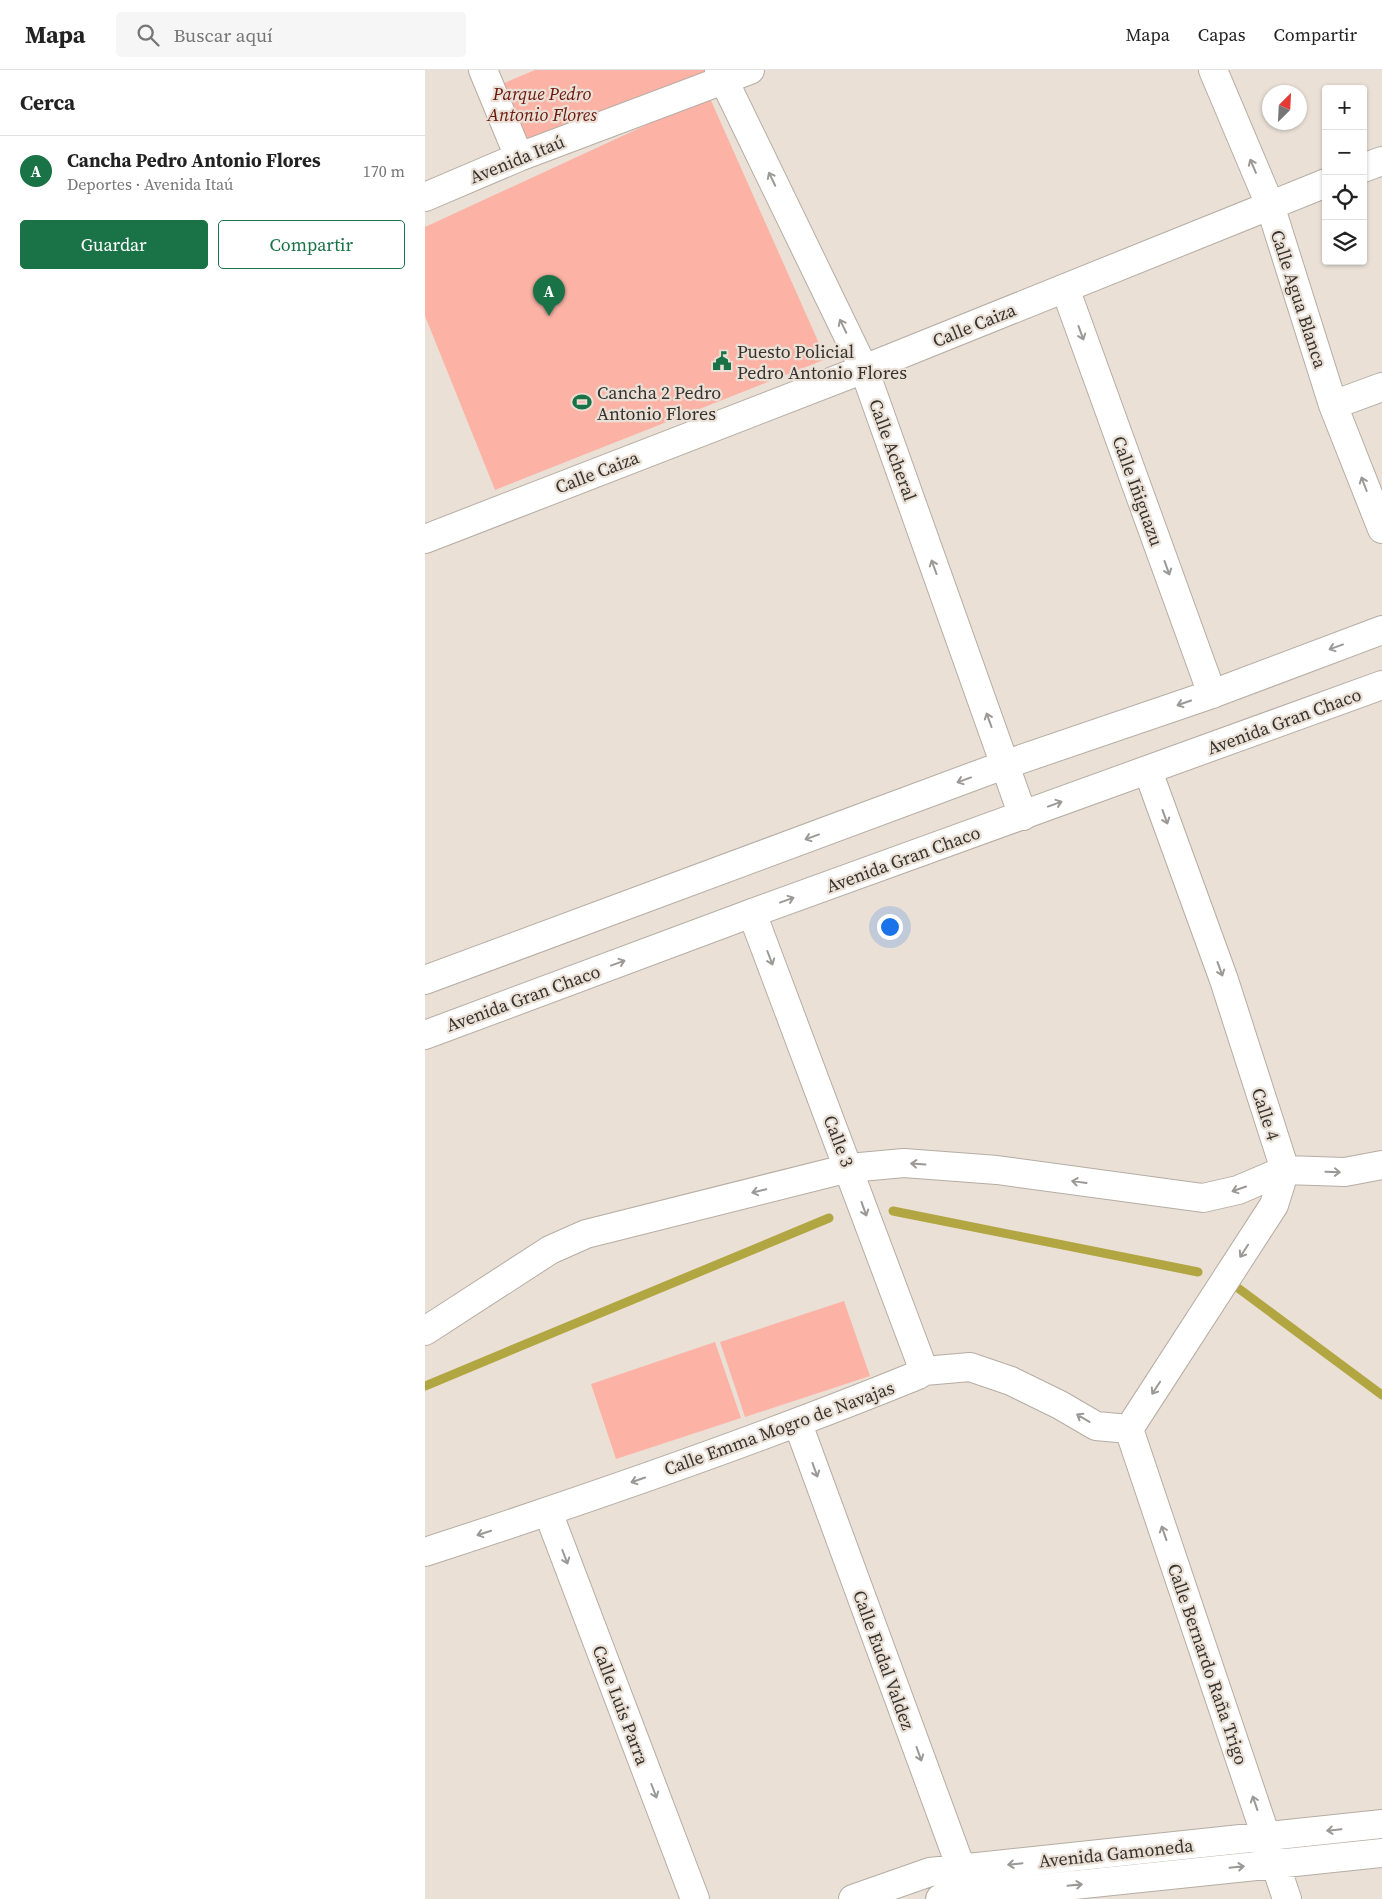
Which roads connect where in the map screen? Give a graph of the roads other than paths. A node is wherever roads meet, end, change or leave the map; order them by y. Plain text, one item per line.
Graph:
1 (483, 70) edge
2 (750, 70) edge
3 (1213, 70) edge
4 (722, 75) edge
5 (519, 157) junction
6 (1382, 161) edge
7 (1367, 167) edge
8 (1322, 185) edge
9 (425, 197) edge
10 (1269, 206) junction
11 (1065, 288) junction
12 (864, 370) junction
13 (1382, 387) edge
14 (1333, 405) junction
15 (1382, 529) edge
16 (425, 539) edge
17 (1382, 630) edge
18 (1382, 685) edge
19 (1212, 694) junction
20 (1005, 765) junction
21 (1148, 771) junction
22 (1023, 816) junction
23 (752, 913) junction
24 (425, 980) edge
25 (425, 1035) edge
26 (1382, 1165) edge
27 (849, 1168) junction
28 (1285, 1170) junction
29 (425, 1332) edge
30 (924, 1371) junction
31 (798, 1424) junction
32 (1129, 1429) junction
33 (548, 1512) junction
34 (425, 1552) edge
35 (1382, 1824) edge
36 (1266, 1837) junction
37 (1382, 1853) edge
38 (1274, 1863) junction
39 (961, 1869) junction
40 (971, 1895) junction
41 (695, 1899) edge
42 (853, 1899) edge
43 (940, 1899) edge
44 (1287, 1899) edge

1 - 5 street
2 - 4 street, Avenida Itaú
10 -> 3 street, Calle Agua Blanca
4 - 5 street, Avenida Itaú
12 -> 4 street, Calle Acheral
5 - 9 street, Avenida Itaú
6 - 7 street
8 - 10 street, Calle Caiza
10 - 11 street, Calle Caiza
10 - 14 street, Calle Agua Blanca
11 - 12 street, Calle Caiza
11 -> 19 street, Calle Iñiguazu
12 - 16 street, Calle Caiza
20 -> 12 street, Calle Acheral
13 - 14 street
15 -> 14 street, Calle Agua Blanca
17 -> 19 street
18 - 21 street, Avenida Gran Chaco
19 -> 20 street
20 - 22 street, Calle Acheral
20 -> 24 street
22 -> 21 street, Avenida Gran Chaco
21 -> 28 street, Calle 4
23 -> 22 street, Avenida Gran Chaco
25 -> 23 street, Avenida Gran Chaco
23 -> 27 street, Calle 3
28 -> 26 street
28 -> 27 street
27 -> 29 street
27 -> 30 street, Calle 3
28 -> 32 street
30 - 31 street, Calle Emma Mogro de Navajas
32 -> 30 street, Calle Emma Mogro de Navajas
31 -> 33 street, Calle Emma Mogro de Navajas
31 -> 39 street, Calle Eudal Valdez
36 -> 32 street, Calle Bernardo Raña Trigo
33 -> 34 street, Calle Emma Mogro de Navajas
33 -> 41 street, Calle Luis Parra
35 -> 36 street, Avenida Gamoneda
36 - 38 street, Calle Bernardo Raña Trigo
36 -> 39 street, Avenida Gamoneda
37 - 38 street, Avenida Gamoneda
40 -> 38 street, Avenida Gamoneda
38 - 44 street, Calle Bernardo Raña Trigo
39 - 40 street, Calle Eudal Valdez
39 - 42 street, Avenida Gamoneda
40 - 43 street, Avenida Gamoneda

